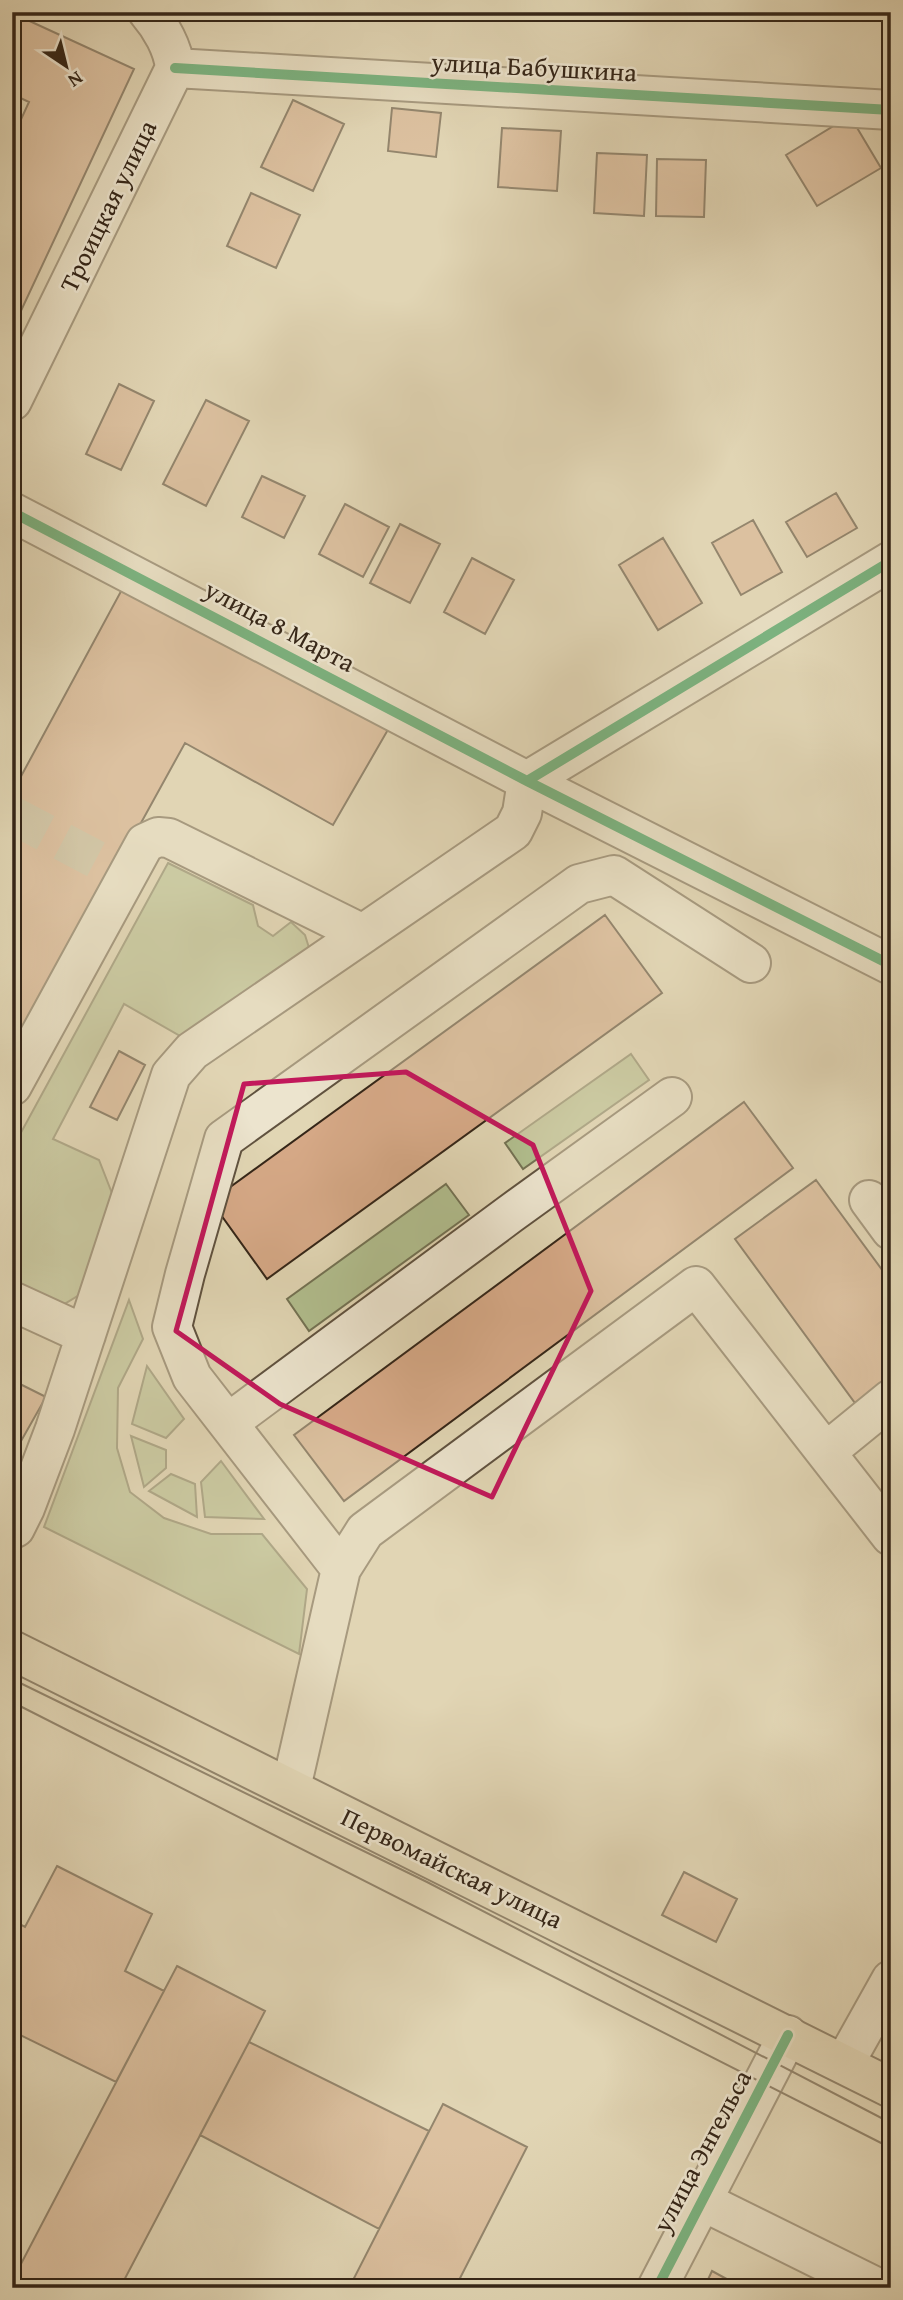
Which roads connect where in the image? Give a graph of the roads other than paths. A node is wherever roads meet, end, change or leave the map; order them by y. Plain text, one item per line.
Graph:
1 (148, 12) edge
2 (175, 68) junction
3 (891, 110) edge
4 (12, 401) edge
5 (12, 512) edge
6 (891, 561) edge
7 (527, 780) junction
8 (363, 934) junction
9 (751, 962) dead end
10 (891, 965) edge
11 (12, 1086) edge
12 (672, 1097) dead end
13 (12, 1301) edge
14 (86, 1335) junction
15 (891, 1399) edge
16 (228, 1423) junction
17 (825, 1452) junction
18 (15, 1528) dead end
19 (891, 1536) edge
20 (341, 1569) junction
21 (12, 1650) edge
22 (291, 1788) junction
23 (891, 1980) edge
24 (788, 2035) junction
25 (844, 2064) junction
26 (891, 2088) edge
27 (702, 2201) junction
28 (657, 2288) edge
29 (878, 2288) edge

1 - 2 street
2 - 3 street, улица Бабушкина
2 - 4 street, Троицкая улица
5 - 7 street, улица 8 Марта
6 - 7 street
7 - 8 street
7 - 10 street, улица 8 Марта
8 - 11 street
8 - 14 street
9 - 16 street
12 - 16 street
13 - 14 street
14 - 18 street
15 - 17 street
16 - 20 street
17 - 19 street
17 - 20 street
20 - 22 street
21 - 22 main road, Первомайская улица
22 - 24 main road, Первомайская улица
23 - 25 street
24 - 25 main road, Первомайская улица
24 - 27 street, улица Энгельса
25 - 26 main road, Первомайская улица
27 - 28 street, улица Энгельса
27 - 29 street

